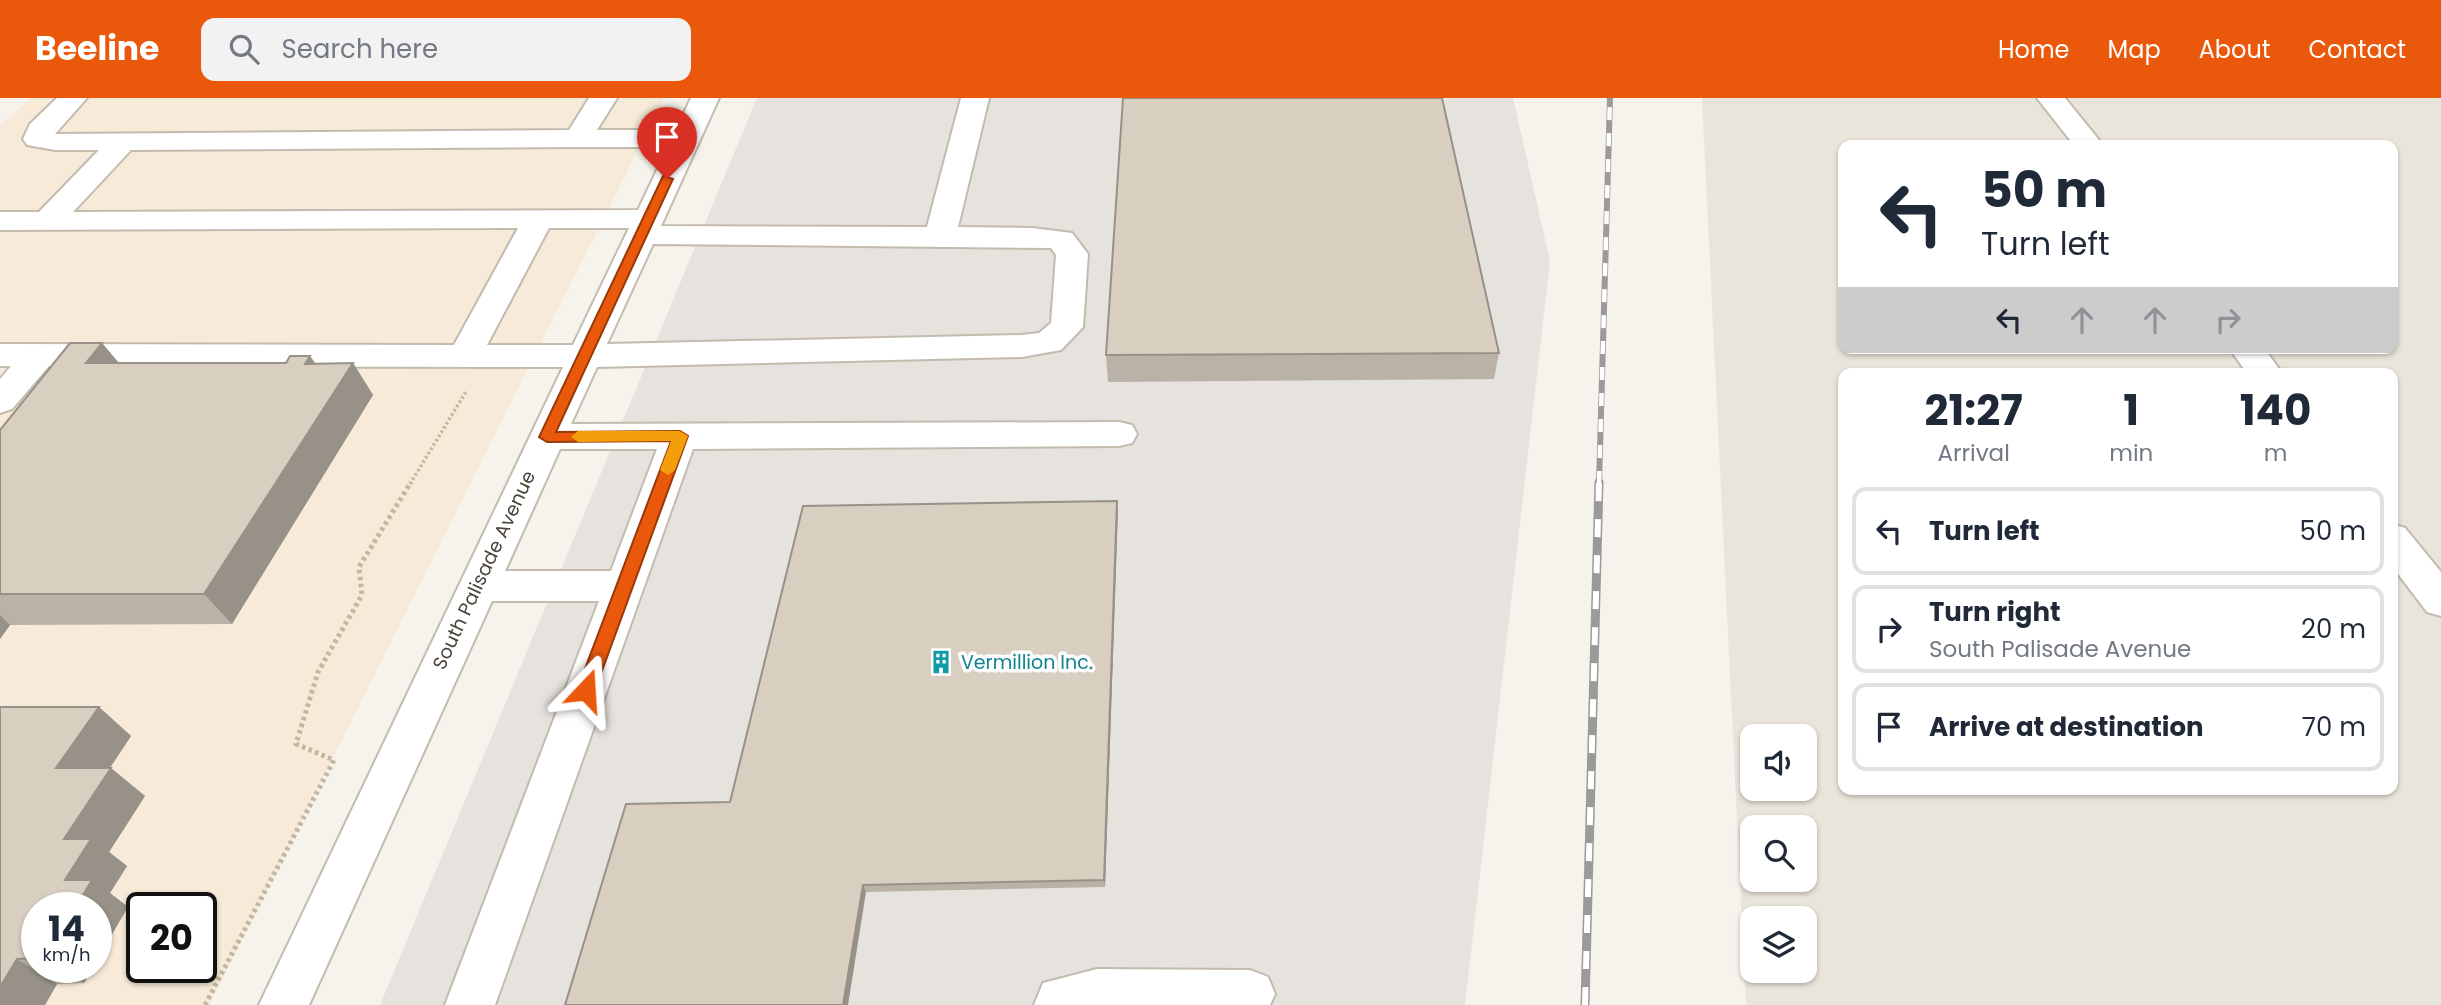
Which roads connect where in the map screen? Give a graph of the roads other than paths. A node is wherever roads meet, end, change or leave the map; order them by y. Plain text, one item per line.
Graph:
1 (73, 98) edge
2 (603, 98) edge
3 (705, 98) edge
4 (975, 98) edge
5 (2051, 98) edge
6 (686, 138) junction
7 (578, 139) junction
8 (2084, 140) edge
9 (124, 141) junction
10 (538, 220) junction
11 (0, 221) edge
12 (47, 221) junction
13 (645, 227) junction
14 (940, 237) junction
15 (2251, 354) edge
16 (0, 355) edge
17 (40, 355) junction
18 (465, 355) junction
19 (585, 356) junction
20 (2261, 368) edge
21 (0, 401) edge
22 (1119, 434) dead end
23 (680, 436) junction
24 (547, 437) junction
25 (2398, 546) edge
26 (477, 586) junction
27 (625, 586) junction
28 (2441, 601) edge
29 (1250, 993) dead end
30 (284, 1005) edge
31 (470, 1005) edge
32 (1059, 1005) edge

1 - 9 street
2 - 7 street
3 - 6 street, South Palisade Avenue
4 - 14 street
5 - 8 street
6 - 7 street
6 - 13 street, South Palisade Avenue
7 - 9 street
9 - 12 street
10 - 12 street
10 - 13 street
10 - 18 street
11 - 12 street
13 - 14 street
13 - 19 street, South Palisade Avenue
14 - 19 street
15 - 20 street
16 - 17 street
17 - 18 street
17 - 21 street
18 - 19 street
19 - 24 street, South Palisade Avenue
22 - 23 street
23 - 24 street
23 - 27 street
24 - 26 street, South Palisade Avenue
25 - 28 street
26 - 27 street
26 - 30 street, South Palisade Avenue
27 - 31 street
29 - 32 street

